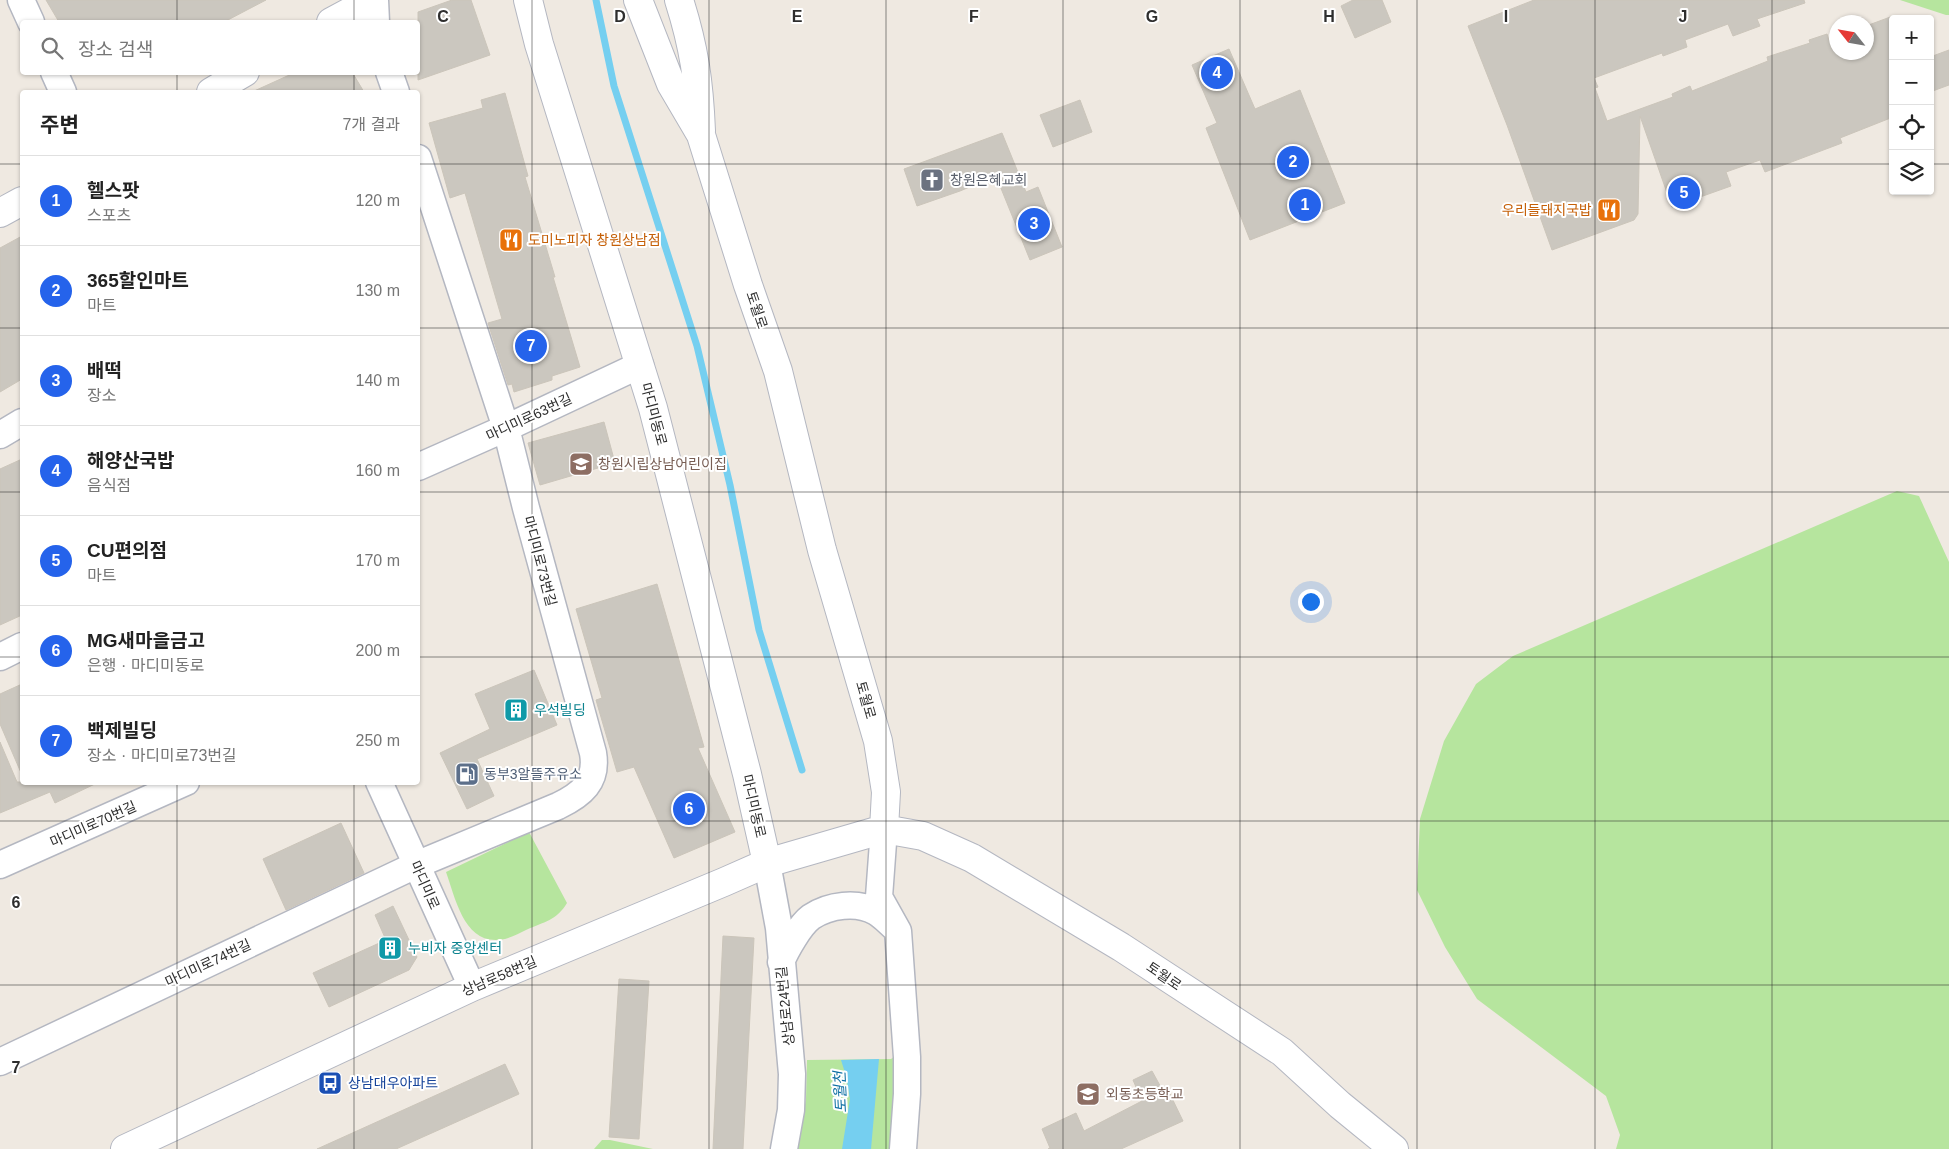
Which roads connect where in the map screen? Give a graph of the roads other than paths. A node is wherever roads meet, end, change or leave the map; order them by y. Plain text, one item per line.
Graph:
1 (21, 0) edge
2 (374, 0) edge
3 (638, 0) edge
4 (679, 0) edge
5 (527, 2) edge
6 (30, 20) edge
7 (335, 20) edge
8 (376, 20) edge
9 (55, 75) edge
10 (240, 75) edge
11 (391, 75) edge
12 (62, 90) edge
13 (214, 90) edge
14 (395, 90) edge
15 (701, 135) junction
16 (420, 164) edge
17 (20, 201) edge
18 (0, 213) edge
19 (640, 366) junction
20 (20, 423) edge
21 (506, 428) junction
22 (0, 435) edge
23 (420, 466) edge
24 (20, 647) edge
25 (0, 657) edge
26 (179, 785) edge
27 (380, 785) edge
28 (884, 830) junction
29 (767, 863) junction
30 (0, 865) edge
31 (416, 865) junction
32 (898, 931) junction
33 (781, 962) junction
34 (472, 987) junction
35 (0, 1062) edge
36 (125, 1149) edge
37 (784, 1149) edge
38 (903, 1149) edge
39 (1394, 1149) edge

1 - 6 street
2 - 7 street
2 - 8 street
3 - 15 street, 토월로
4 - 15 street
5 - 19 street, 마디미동로
9 - 12 street
10 - 13 street
11 - 14 street
15 - 28 street, 토월로
16 - 21 street, 마디미로73번길
17 - 18 street
19 - 21 street, 마디미로63번길
19 - 29 street, 마디미동로
20 - 22 street
21 - 23 street, 마디미로63번길
21 - 31 street, 마디미로73번길
24 - 25 street
26 - 30 street, 마디미로70번길
27 - 31 street, 마디미로
28 - 29 street, 상남로58번길
28 - 32 street
28 - 39 street, 토월로
29 - 33 street, 상남로24번길
29 - 34 street, 상남로58번길
31 - 34 street, 마디미로
31 - 35 street, 마디미로74번길
32 - 33 street
32 - 38 street
33 - 37 street, 상남로24번길
34 - 36 street, 상남로58번길

